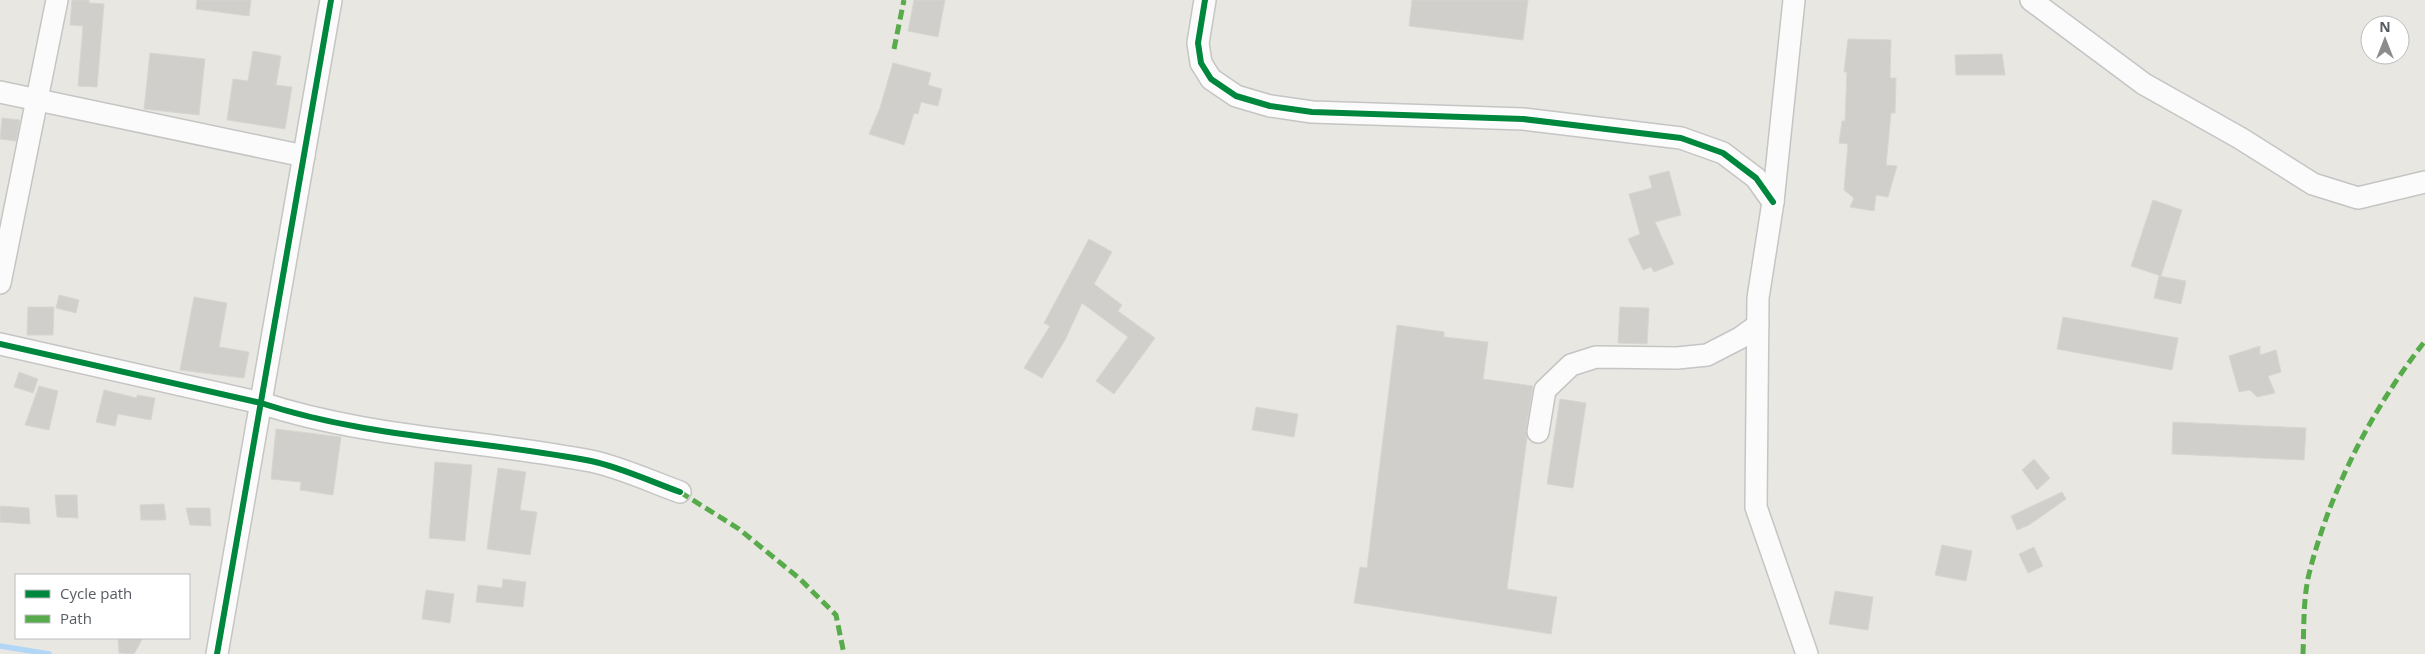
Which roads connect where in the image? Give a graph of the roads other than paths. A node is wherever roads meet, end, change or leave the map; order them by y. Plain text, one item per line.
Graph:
1 (57, 0) edge
2 (331, 0) edge
3 (1205, 0) edge
4 (1794, 0) edge
5 (2031, 0) edge
6 (0, 92) edge
7 (36, 99) junction
8 (304, 156) junction
9 (2425, 182) edge
10 (1773, 202) junction
11 (0, 283) edge
12 (1758, 326) junction
13 (0, 344) edge
14 (262, 403) junction
15 (1538, 432) dead end
16 (680, 492) dead end
17 (217, 654) edge
18 (1807, 654) edge

1 - 7 street
2 - 8 street
3 - 10 street
4 - 10 street
5 - 9 street
6 - 7 street
7 - 8 street
7 - 11 street
8 - 14 street
10 - 12 street
12 - 15 street
12 - 18 street
13 - 14 street
14 - 16 street
14 - 17 street

